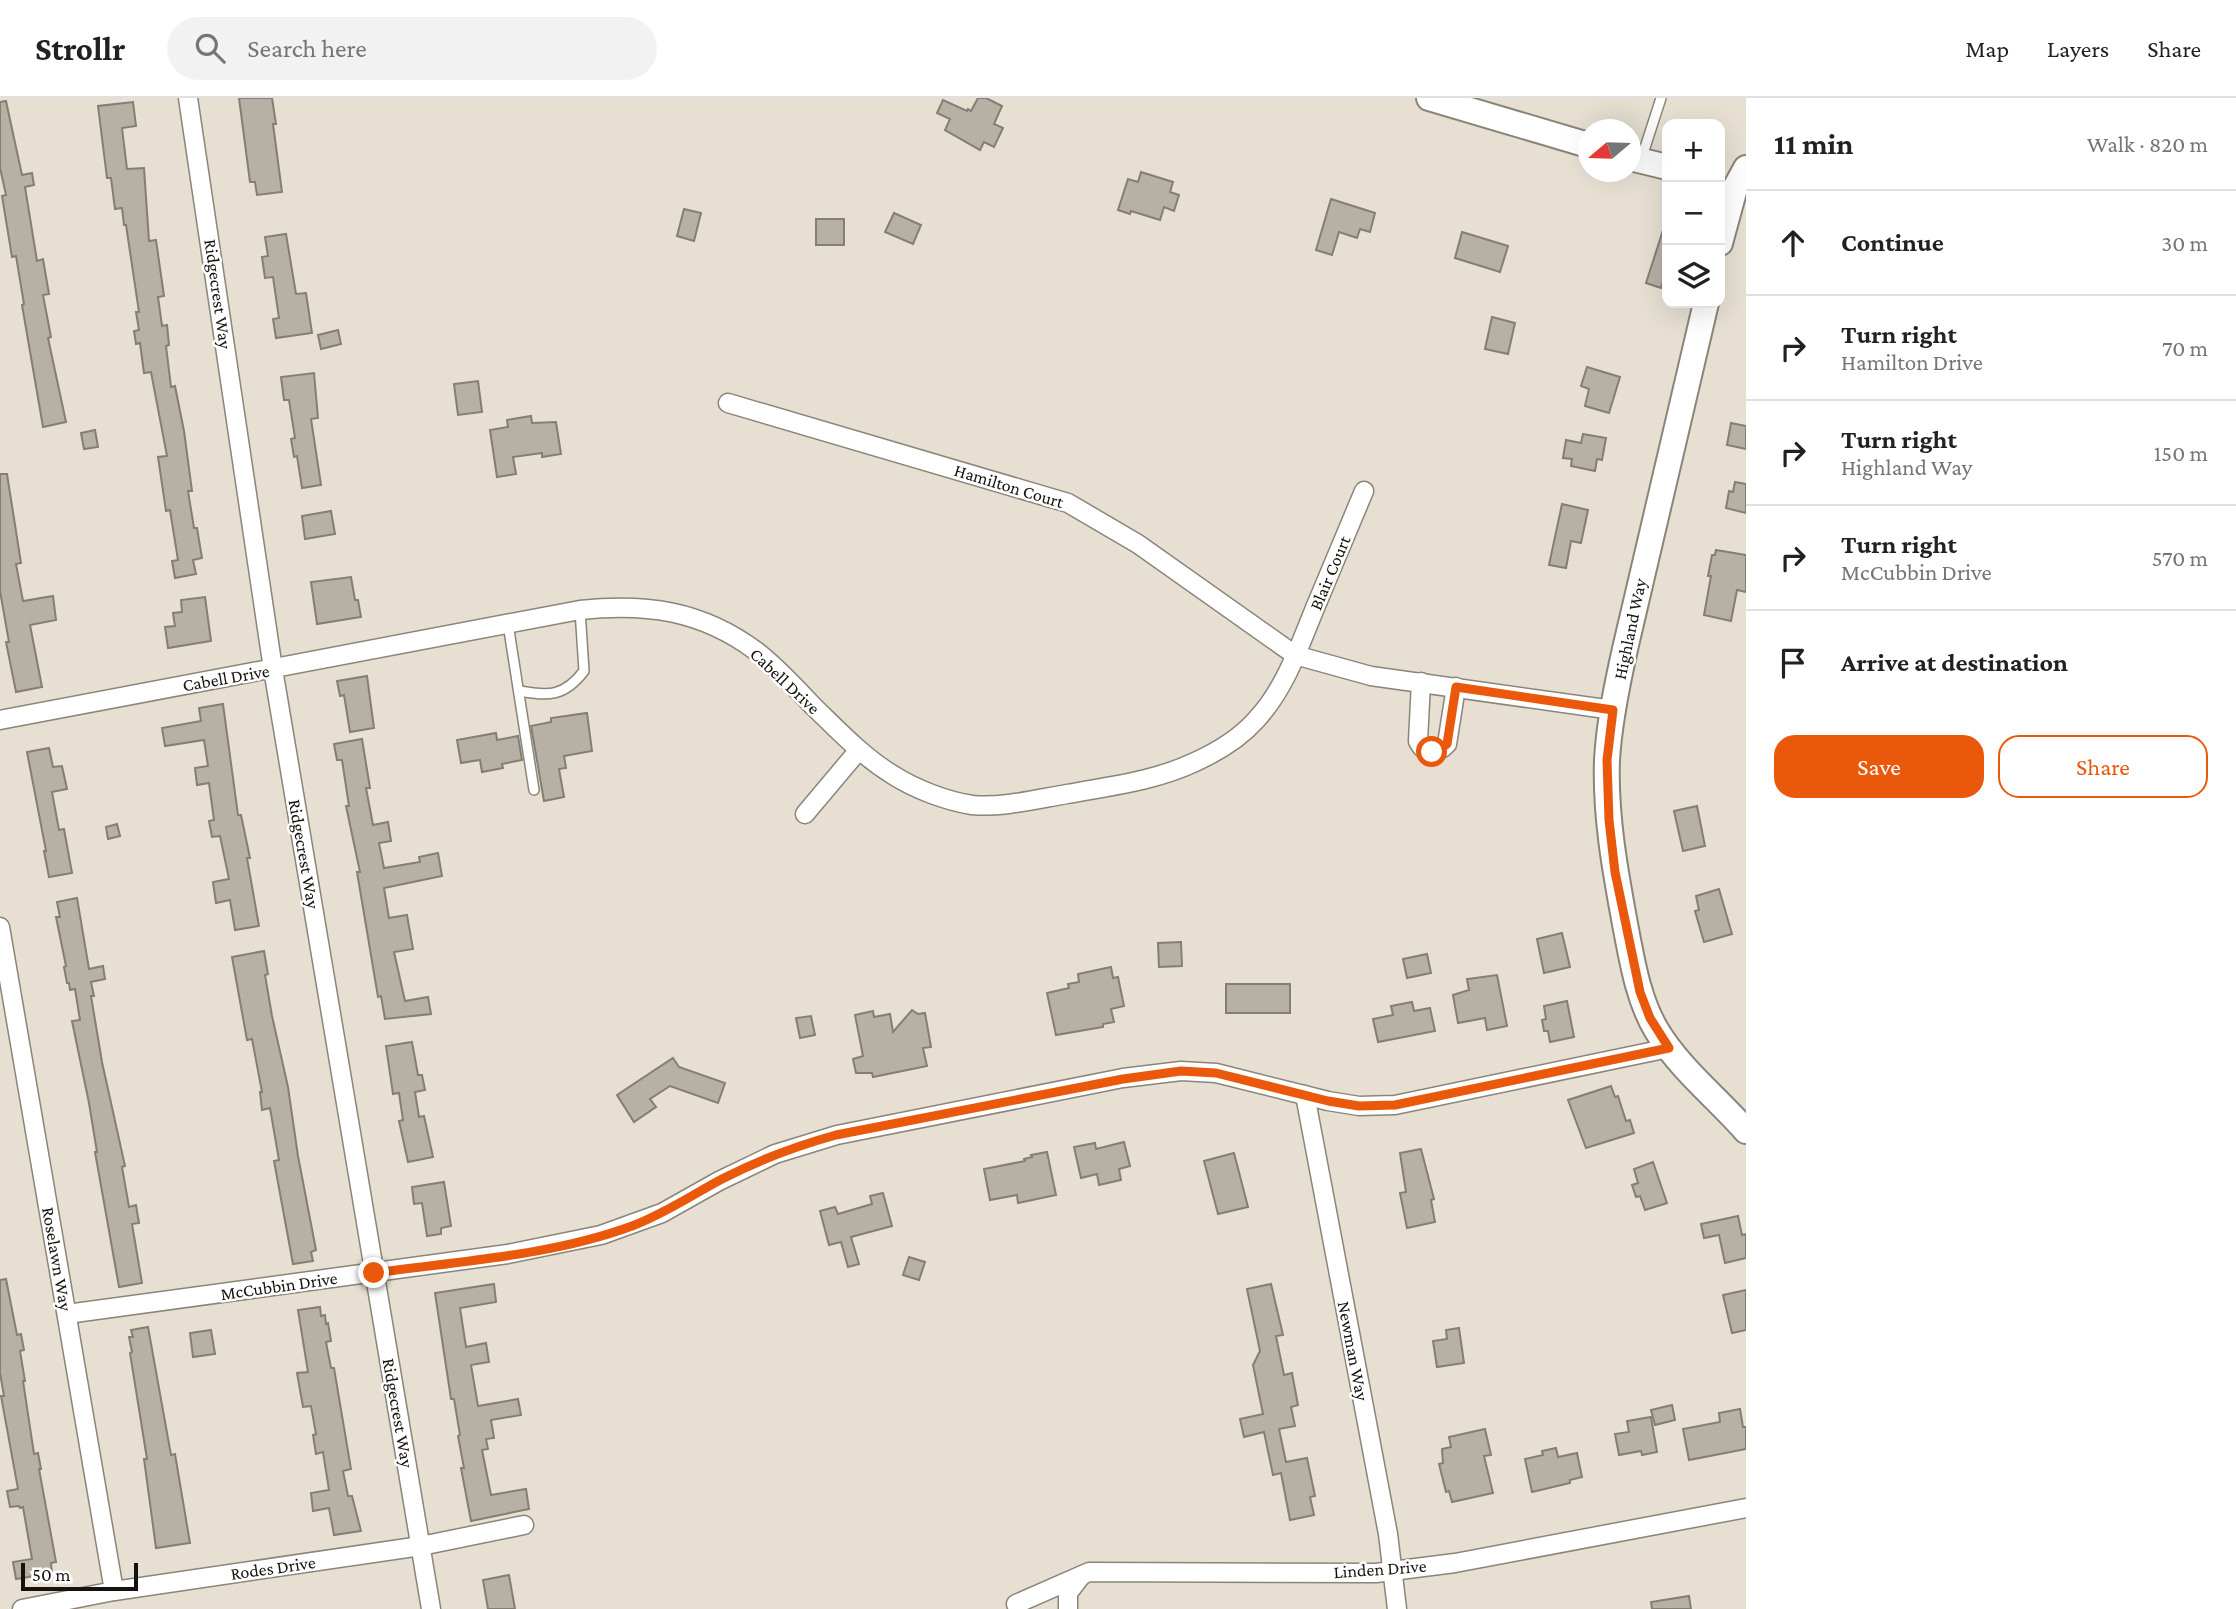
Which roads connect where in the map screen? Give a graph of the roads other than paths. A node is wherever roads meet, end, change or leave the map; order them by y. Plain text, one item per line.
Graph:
1 (188, 98) edge
2 (1429, 98) edge
3 (1661, 98) edge
4 (1578, 142) edge
5 (1641, 145) edge
6 (1641, 160) edge
7 (1662, 166) edge
8 (1737, 183) edge
9 (1725, 225) edge
10 (1705, 308) edge
11 (728, 402) dead end
12 (1364, 491) dead end
13 (580, 610) junction
14 (508, 624) junction
15 (1296, 655) junction
16 (273, 669) junction
17 (1421, 682) junction
18 (1456, 687) junction
19 (519, 691) junction
20 (1613, 710) junction
21 (0, 720) edge
22 (858, 751) junction
23 (534, 790) dead end
24 (805, 814) dead end
25 (0, 927) edge
26 (1669, 1048) junction
27 (1305, 1094) junction
28 (1746, 1131) edge
29 (374, 1273) junction
30 (67, 1314) junction
31 (1746, 1508) edge
32 (524, 1525) dead end
33 (421, 1546) junction
34 (1393, 1572) junction
35 (1083, 1574) junction
36 (114, 1591) junction
37 (1016, 1604) dead end
38 (22, 1609) edge
39 (431, 1609) edge
40 (1068, 1609) edge
41 (1396, 1609) edge

1 - 16 street, Ridgecrest Way
2 - 4 street
3 - 5 lane
6 - 7 street
8 - 9 street
10 - 20 street, Highland Way
11 - 15 street, Hamilton Court
12 - 15 street, Blair Court
13 - 14 street, Cabell Drive
13 - 19 lane
13 - 22 street, Cabell Drive
14 - 16 street, Cabell Drive
14 - 19 lane
15 - 17 street, Hamilton Court
15 - 22 street, Cabell Drive
16 - 21 street, Cabell Drive
16 - 29 street, Ridgecrest Way
17 - 18 street, Hamilton Court
17 - 18 street
18 - 20 street, Hamilton Court
19 - 23 lane
20 - 26 street, Highland Way
22 - 24 street
25 - 30 street, Roselawn Way
26 - 27 street, McCubbin Drive
26 - 28 street, Highland Way
27 - 29 street, McCubbin Drive
27 - 34 street, Newman Way
29 - 30 street, McCubbin Drive
29 - 33 street, Ridgecrest Way
30 - 36 street, Roselawn Way
31 - 34 street, Linden Drive
32 - 33 street, Rodes Drive
33 - 36 street, Rodes Drive
33 - 39 street, Ridgecrest Way
34 - 35 street, Linden Drive
34 - 41 street, Newman Way
35 - 37 street, Linden Drive
35 - 40 street
36 - 38 street, Rodes Drive

